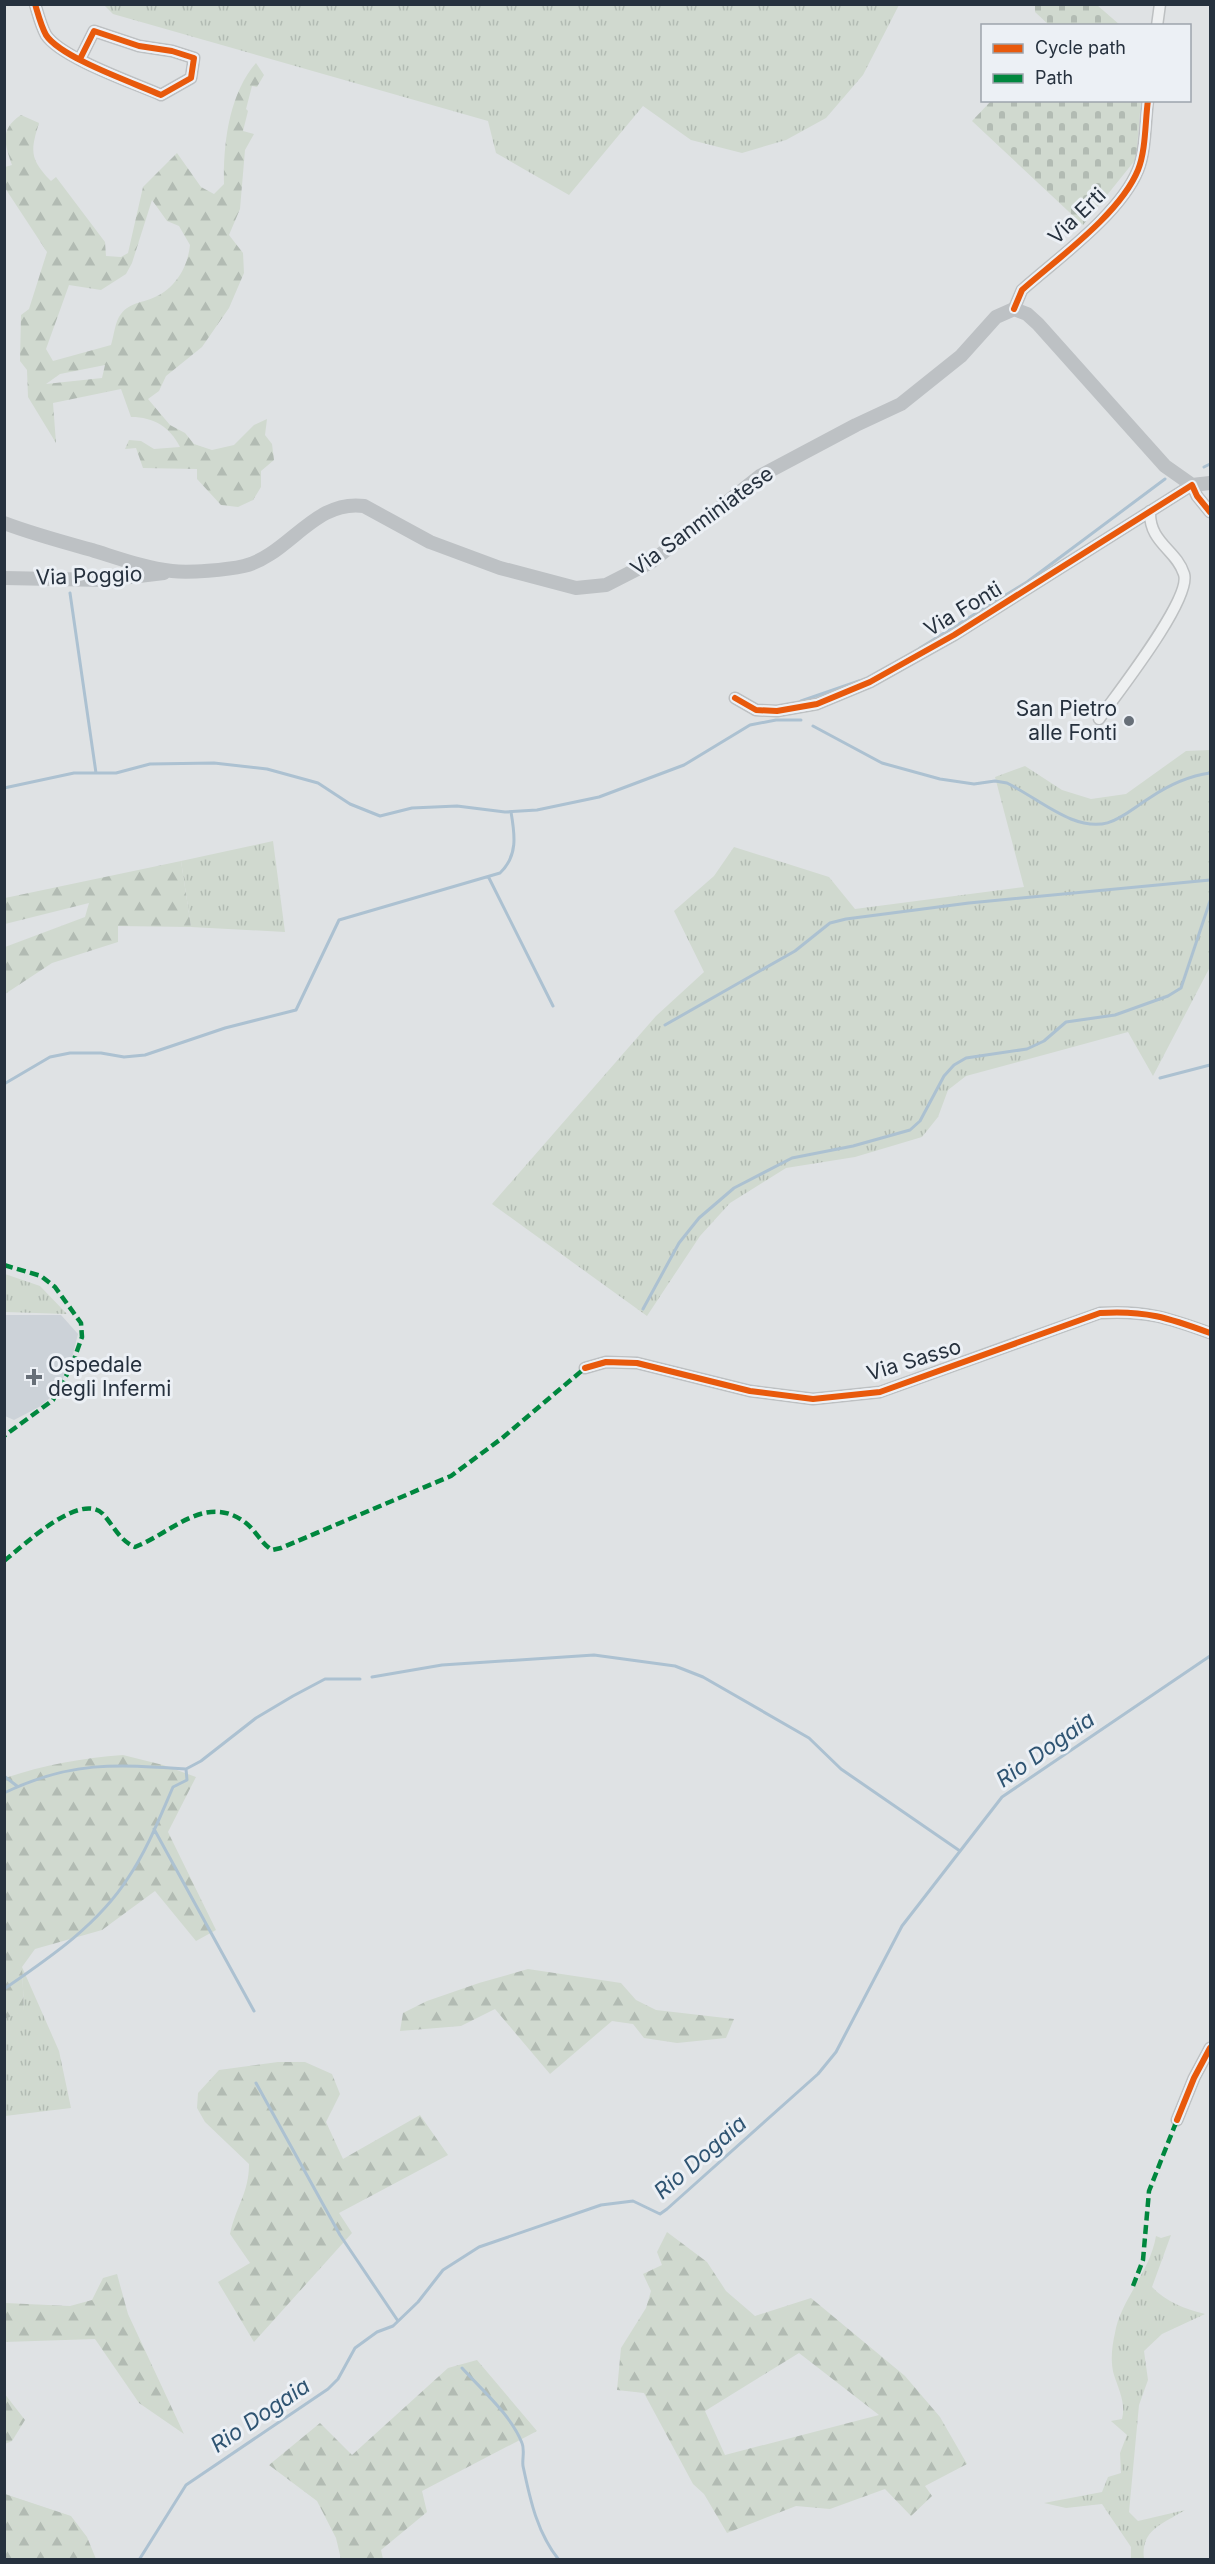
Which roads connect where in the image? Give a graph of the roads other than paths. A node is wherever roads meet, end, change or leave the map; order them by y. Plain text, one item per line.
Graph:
1 (34, 4) edge
2 (1160, 4) edge
3 (1157, 24) edge
4 (80, 59) junction
5 (1148, 102) edge
6 (1014, 309) junction
7 (1210, 483) edge
8 (1191, 484) junction
9 (1150, 511) junction
10 (1210, 512) edge
11 (4, 523) edge
12 (173, 572) junction
13 (4, 578) edge
14 (735, 698) dead end
15 (1099, 719) dead end
16 (1210, 1333) edge
17 (585, 1368) dead end
18 (1210, 2048) edge
19 (1177, 2120) dead end

1 - 4 street
2 - 3 street
4 - 4 street
5 - 6 street, Via Erti
6 - 8 main road
6 - 12 main road, Via Sanminiatese
7 - 8 main road
8 - 9 street, Via Fonti
8 - 10 street
9 - 14 street, Via Fonti
9 - 15 street
11 - 12 main road, Via Sanminiatese
12 - 13 main road, Via Poggio
16 - 17 street, Via Sasso
18 - 19 street

